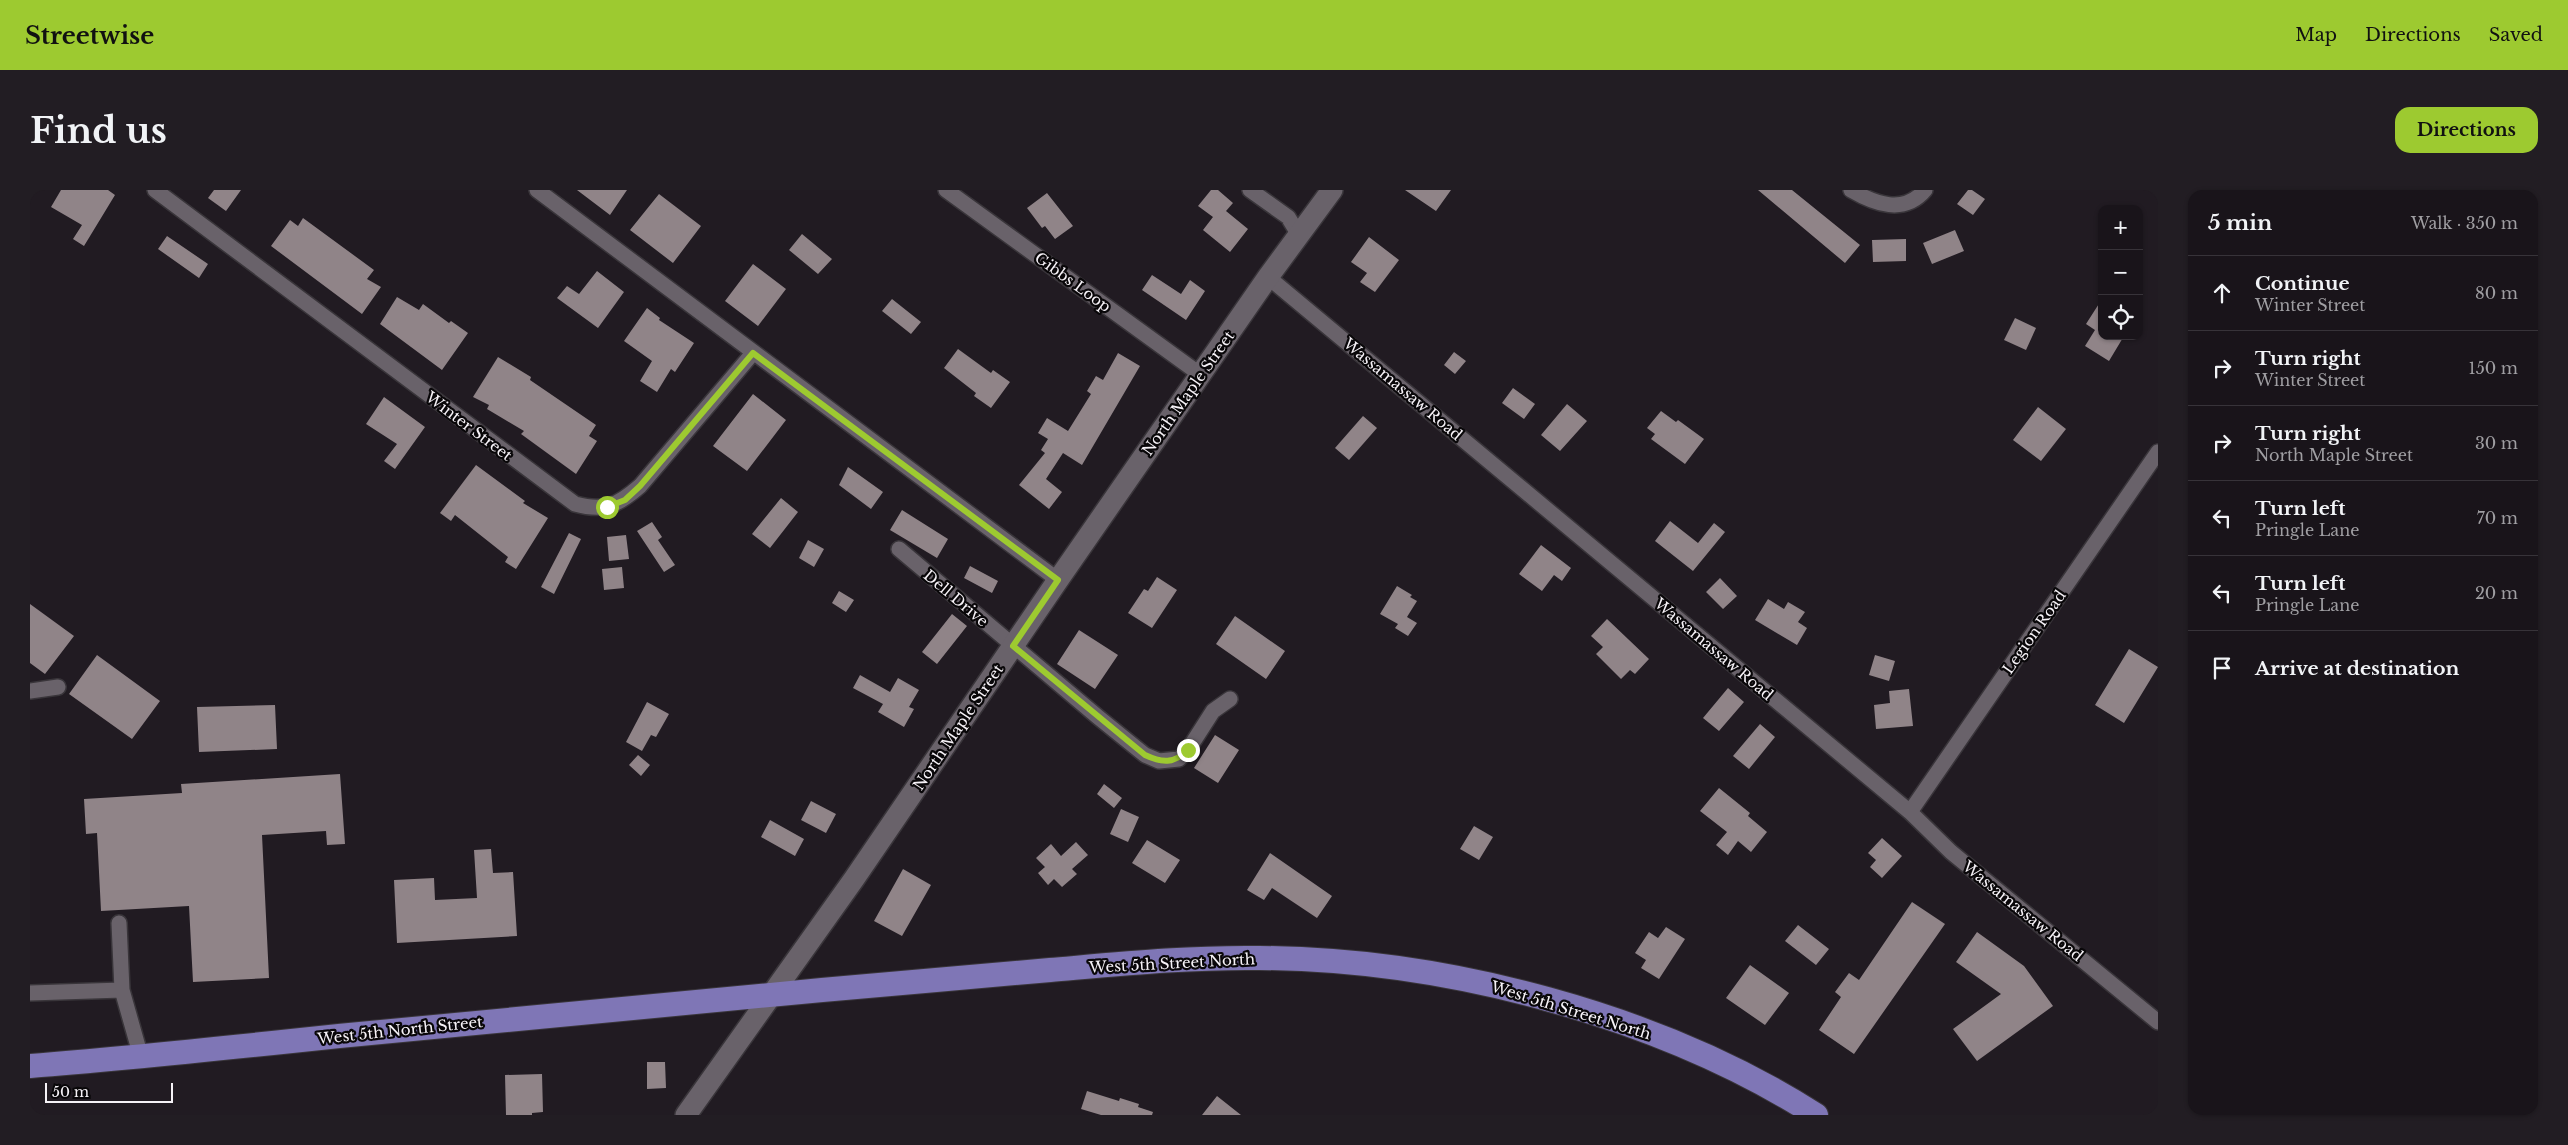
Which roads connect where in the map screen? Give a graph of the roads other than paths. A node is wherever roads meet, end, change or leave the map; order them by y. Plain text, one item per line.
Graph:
1 (537, 190) edge
2 (946, 190) edge
3 (1250, 190) edge
4 (1332, 190) edge
5 (1851, 190) edge
6 (1925, 190) edge
7 (165, 193) edge
8 (1300, 235) junction
9 (1268, 277) junction
10 (753, 353) junction
11 (1201, 375) junction
12 (2158, 452) edge
13 (899, 549) dead end
14 (1058, 580) junction
15 (1013, 646) junction
16 (58, 687) dead end
17 (30, 691) edge
18 (1230, 699) dead end
19 (1910, 812) junction
20 (118, 922) dead end
21 (122, 990) junction
22 (30, 993) edge
23 (770, 994) junction
24 (2158, 1022) edge
25 (141, 1057) junction
26 (30, 1066) edge
27 (686, 1115) edge
28 (1816, 1115) edge

1 - 10 street
2 - 11 street, Gibbs Loop
3 - 8 street
4 - 8 street, North Maple Street
5 - 6 street
7 - 10 street, Winter Street
8 - 9 street, North Maple Street
9 - 11 street, North Maple Street
9 - 19 street, Wassamassaw Road
10 - 14 street
11 - 14 street, North Maple Street
12 - 19 street, Legion Road
13 - 15 street, Dell Drive
14 - 15 street, North Maple Street
15 - 18 street, Dell Drive
15 - 23 street, North Maple Street
16 - 17 street
19 - 24 street, Wassamassaw Road
20 - 21 street
21 - 22 street
21 - 25 street
23 - 25 main road, West 5th North Street
23 - 27 street, North Maple Street
23 - 28 main road, West 5th Street North
25 - 26 main road, West 5th North Street

